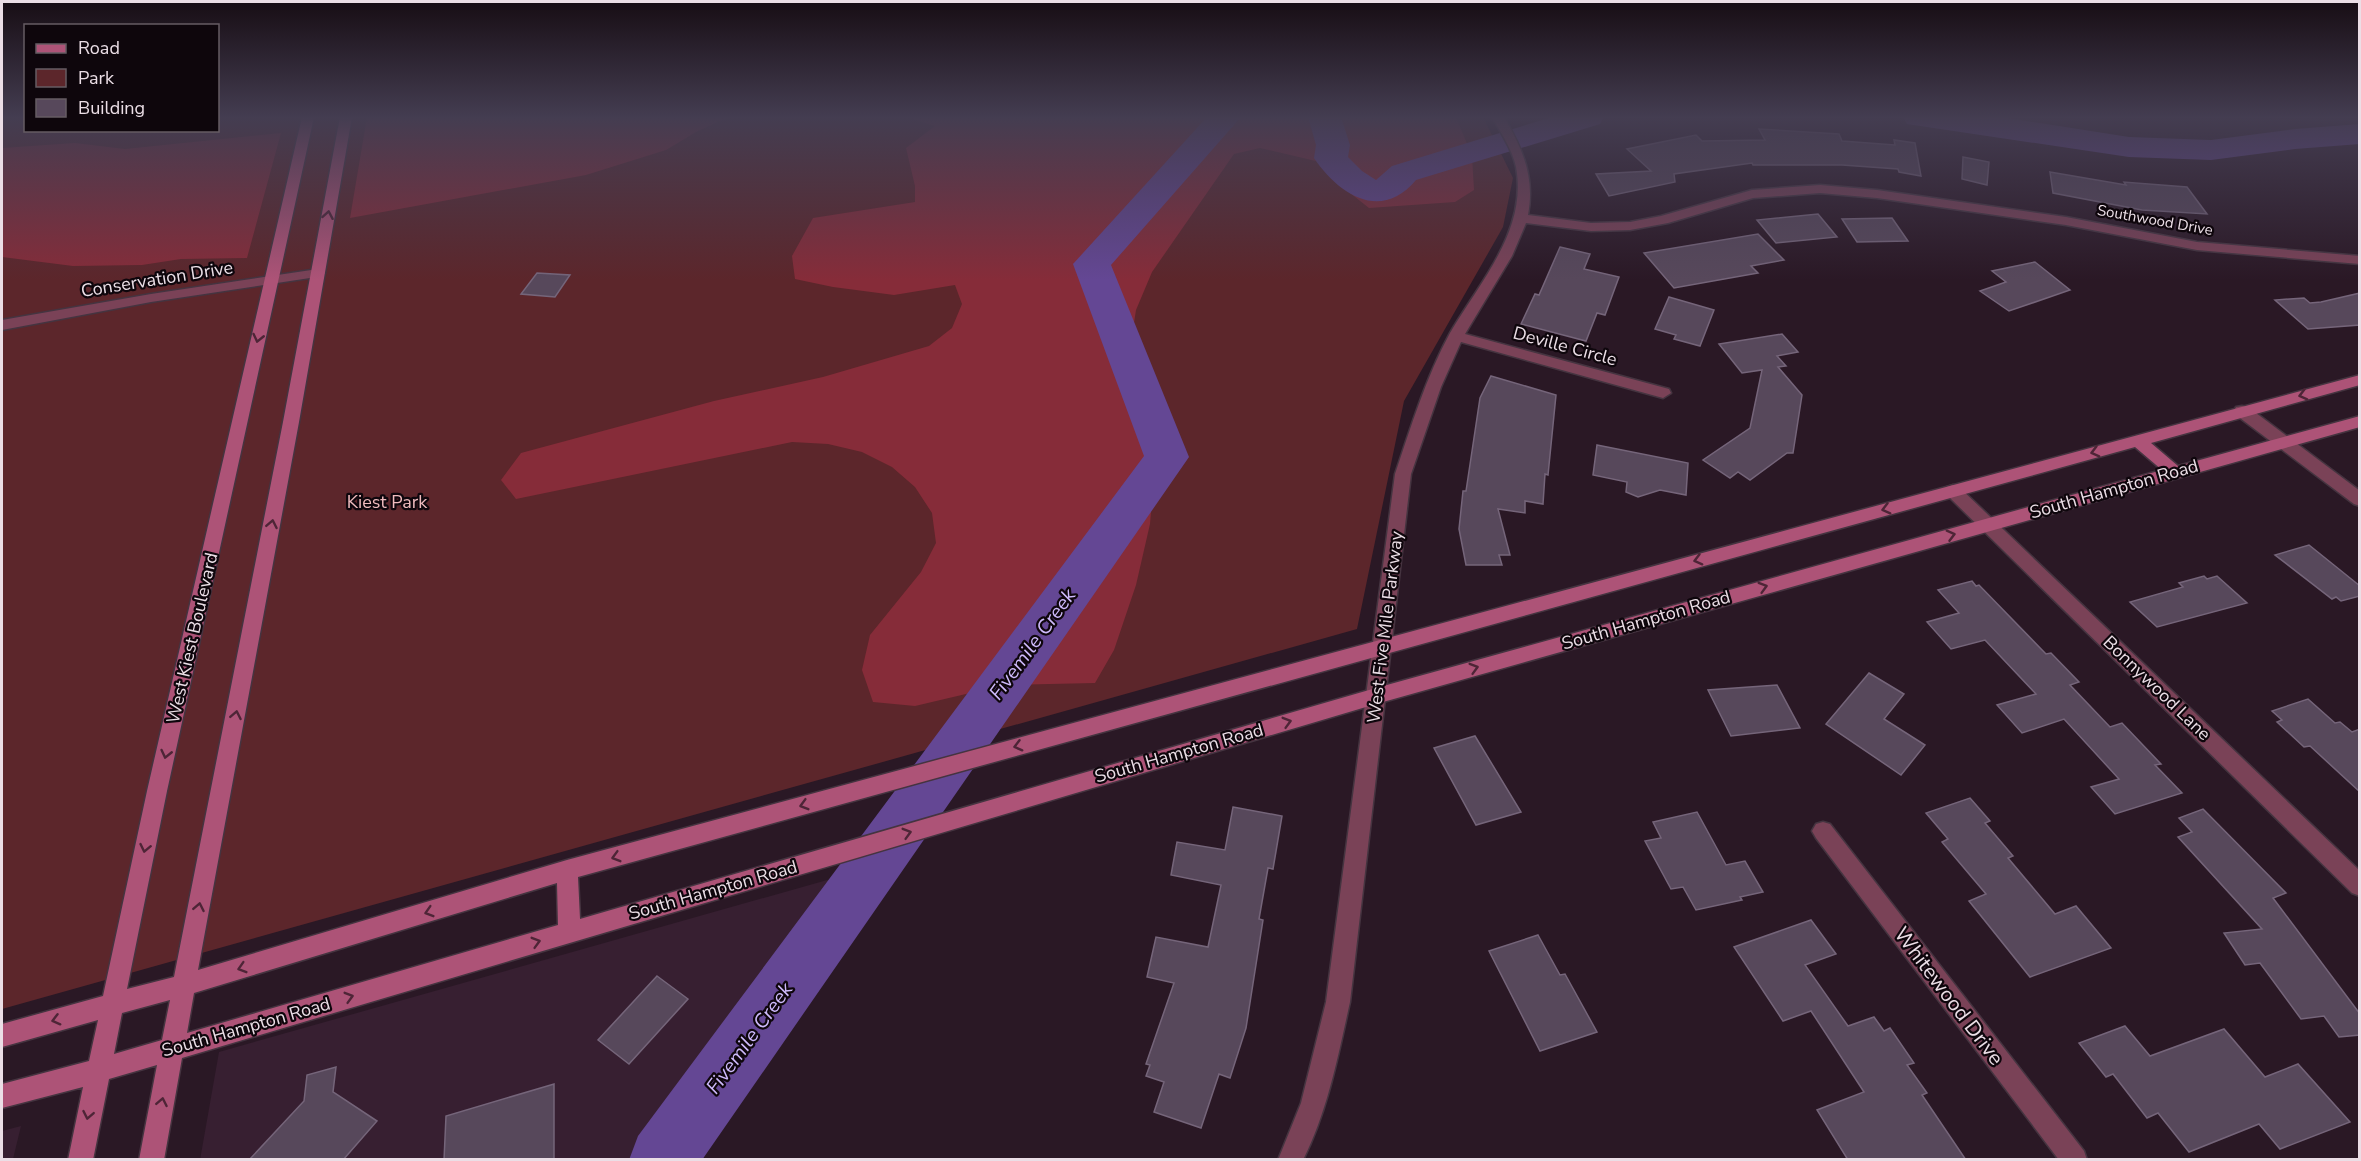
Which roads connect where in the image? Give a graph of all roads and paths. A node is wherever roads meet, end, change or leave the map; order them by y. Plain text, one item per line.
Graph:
1 (296, 171) edge
2 (336, 171) edge
3 (1522, 171) edge
4 (1521, 218) junction
5 (2360, 260) edge
6 (318, 273) junction
7 (271, 281) junction
8 (2, 324) edge
9 (1456, 336) junction
10 (2360, 380) edge
11 (1663, 393) dead end
12 (2242, 411) junction
13 (2360, 421) edge
14 (2137, 441) junction
15 (2283, 442) junction
16 (2176, 472) junction
17 (1953, 490) junction
18 (2360, 500) edge
19 (1987, 525) junction
20 (1382, 646) junction
21 (1376, 696) junction
22 (1823, 831) dead end
23 (567, 870) junction
24 (2360, 886) edge
25 (569, 932) junction
26 (184, 985) junction
27 (111, 1005) junction
28 (2, 1035) edge
29 (172, 1049) junction
30 (97, 1071) junction
31 (2, 1096) edge
32 (80, 1160) edge
33 (151, 1160) edge
34 (1290, 1160) edge
35 (2075, 1160) edge

1 - 7 main road, West Kiest Boulevard
6 -> 2 main road
3 - 4 street, West Five Mile Parkway
4 - 5 street, Southwood Drive
4 - 9 street, West Five Mile Parkway
6 - 7 street, Conservation Drive
26 -> 6 main road
7 - 8 street, Conservation Drive
7 -> 27 main road, West Kiest Boulevard
9 - 11 street, Deville Circle
9 - 20 street, West Five Mile Parkway
10 -> 12 main road
12 - 14 main road
12 - 15 street
13 - 15 main road, South Hampton Road
14 - 16 main road
14 -> 17 main road
15 - 16 main road, South Hampton Road
15 - 18 street
16 - 19 main road, South Hampton Road
17 - 19 street, Bonnywood Lane
17 -> 20 main road
21 -> 19 main road, South Hampton Road
19 - 24 street, Bonnywood Lane
20 - 21 street, West Five Mile Parkway
20 -> 23 main road
25 -> 21 main road, South Hampton Road
21 - 34 street, West Five Mile Parkway
22 - 35 street, Whitewood Drive
23 - 25 main road
23 -> 26 main road
29 -> 25 main road, South Hampton Road
26 - 27 main road
26 - 29 main road
27 -> 28 main road
27 - 30 main road, West Kiest Boulevard
29 - 30 main road, South Hampton Road
33 -> 29 main road
30 - 31 main road, South Hampton Road
30 -> 32 main road, West Kiest Boulevard

